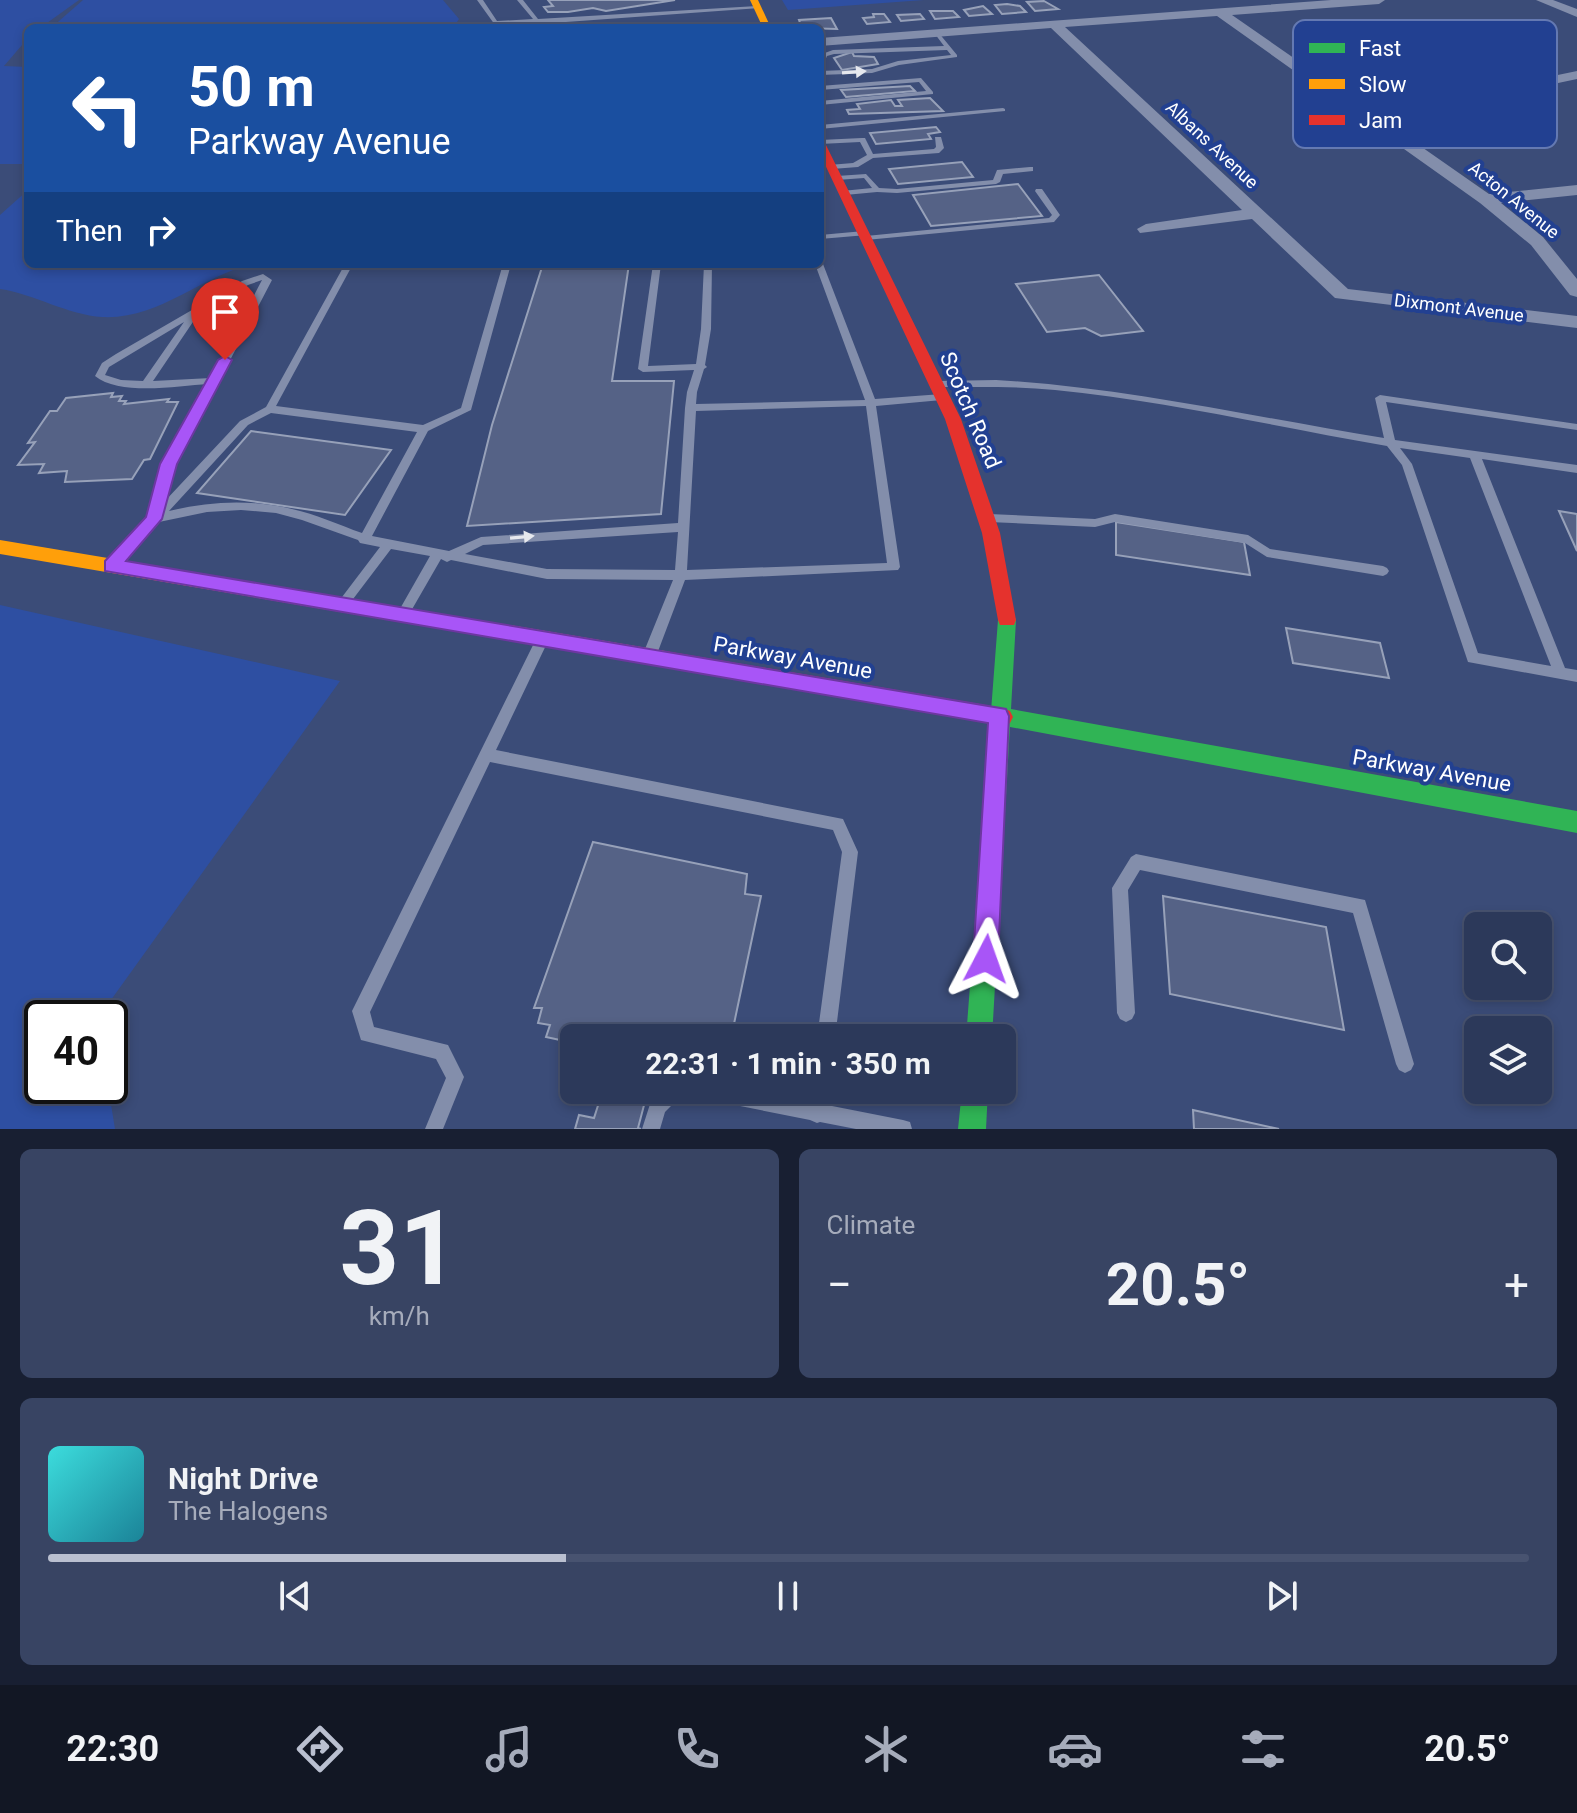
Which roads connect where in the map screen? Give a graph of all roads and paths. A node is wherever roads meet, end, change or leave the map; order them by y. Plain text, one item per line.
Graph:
1 (480, 0) edge
2 (520, 0) edge
3 (1379, 0) edge
4 (1542, 0) edge
5 (1220, 12) junction
6 (1577, 13) edge
7 (760, 15) edge
8 (538, 22) junction
9 (739, 24) edge
10 (1055, 25) junction
11 (938, 34) junction
12 (824, 42) edge
13 (948, 48) junction
14 (875, 52) junction
15 (824, 55) edge
16 (1293, 64) edge
17 (887, 65) junction
18 (824, 73) edge
19 (1577, 75) edge
20 (1557, 79) edge
21 (824, 88) edge
22 (824, 103) edge
23 (1003, 110) dead end
24 (824, 127) edge
25 (938, 139) dead end
26 (824, 143) edge
27 (1412, 148) edge
28 (824, 153) edge
29 (871, 156) junction
30 (1030, 169) dead end
31 (833, 174) edge
32 (877, 190) junction
33 (1577, 190) edge
34 (1039, 191) dead end
35 (1486, 199) junction
36 (1255, 213) junction
37 (1146, 229) dead end
38 (865, 236) junction
39 (824, 237) edge
40 (347, 268) edge
41 (506, 268) edge
42 (656, 268) edge
43 (708, 268) edge
44 (820, 268) edge
45 (1577, 291) edge
46 (1342, 294) joint
47 (197, 311) junction
48 (1577, 322) edge
49 (702, 367) junction
50 (214, 381) junction
51 (147, 383) junction
52 (939, 390) junction
53 (871, 403) junction
54 (690, 408) junction
55 (270, 409) junction
56 (1577, 427) edge
57 (424, 429) junction
58 (1390, 443) junction
59 (1474, 454) junction
60 (1577, 469) edge
61 (986, 517) junction
62 (154, 519) junction
63 (684, 527) junction
64 (364, 540) junction
65 (388, 544) junction
66 (0, 547) edge
67 (442, 556) junction
68 (111, 566) junction
69 (1383, 571) dead end
70 (681, 575) junction
71 (342, 605) junction
72 (402, 615) junction
73 (543, 639) junction
74 (649, 657) junction
75 (1560, 673) junction
76 (1577, 676) edge
77 (999, 716) junction
78 (489, 755) junction
79 (1577, 822) edge
80 (1126, 1013) dead end
81 (828, 1024) edge
82 (980, 1024) edge
83 (1405, 1064) dead end
84 (660, 1104) edge
85 (770, 1104) edge
86 (818, 1104) edge
87 (974, 1104) edge
88 (817, 1114) junction
89 (434, 1129) edge
90 (651, 1129) edge
91 (903, 1129) edge
92 (972, 1129) edge

1 - 8 lane
2 - 8 lane
3 - 5 street
4 - 6 street
5 - 10 street
5 - 16 street, Acton Avenue
7 - 8 lane
7 - 9 lane
10 - 11 street
10 - 36 street, Albans Avenue
11 - 12 street
11 - 13 lane
13 - 14 lane
13 - 17 lane
14 - 15 lane
14 - 17 lane
18 -> 17 lane
19 - 20 street
21 - 22 lane
23 - 24 lane
25 - 29 lane
26 - 29 lane
27 - 35 street, Acton Avenue
28 - 31 main road, Scotch Road
29 - 31 lane
30 - 32 lane
31 - 32 lane
31 - 32 lane
31 - 38 main road, Scotch Road
33 - 35 street
34 - 38 lane
35 - 45 street, Acton Avenue
36 - 37 street
36 - 46 street, Albans Avenue
38 - 39 lane
38 - 52 main road, Scotch Road
40 - 55 lane
41 - 57 lane
42 - 49 lane
43 - 49 lane
44 - 53 lane
46 - 48 street, Dixmont Avenue
47 - 50 lane
47 - 51 lane
47 - 51 lane
49 - 54 lane
50 - 51 lane
50 - 62 lane
52 - 53 lane
52 - 58 lane
52 - 61 main road, Scotch Road
53 - 54 lane
53 - 70 lane
54 - 63 lane
55 - 57 lane
55 - 62 lane
56 - 58 lane
57 - 64 lane
58 - 59 lane
58 - 75 lane
59 - 60 lane
59 - 75 lane
61 - 69 lane
61 - 77 main road, Scotch Road
62 - 64 lane
62 - 68 lane
67 -> 63 lane
63 - 70 lane
64 - 65 lane
65 - 67 lane
65 - 71 lane
66 - 68 main road, Parkway Avenue
67 - 70 lane
67 - 72 lane
68 - 71 main road, Parkway Avenue
70 - 74 lane
71 - 72 main road, Parkway Avenue
72 - 73 main road, Parkway Avenue
73 - 74 main road, Parkway Avenue
73 - 78 lane
74 - 77 main road, Parkway Avenue
75 - 76 lane
77 - 79 main road, Parkway Avenue
77 - 82 main road, Scotch Road
78 - 81 lane
78 - 89 lane
80 - 83 lane
84 - 90 lane
85 - 88 lane
86 - 88 lane
87 - 92 main road
88 - 91 lane

